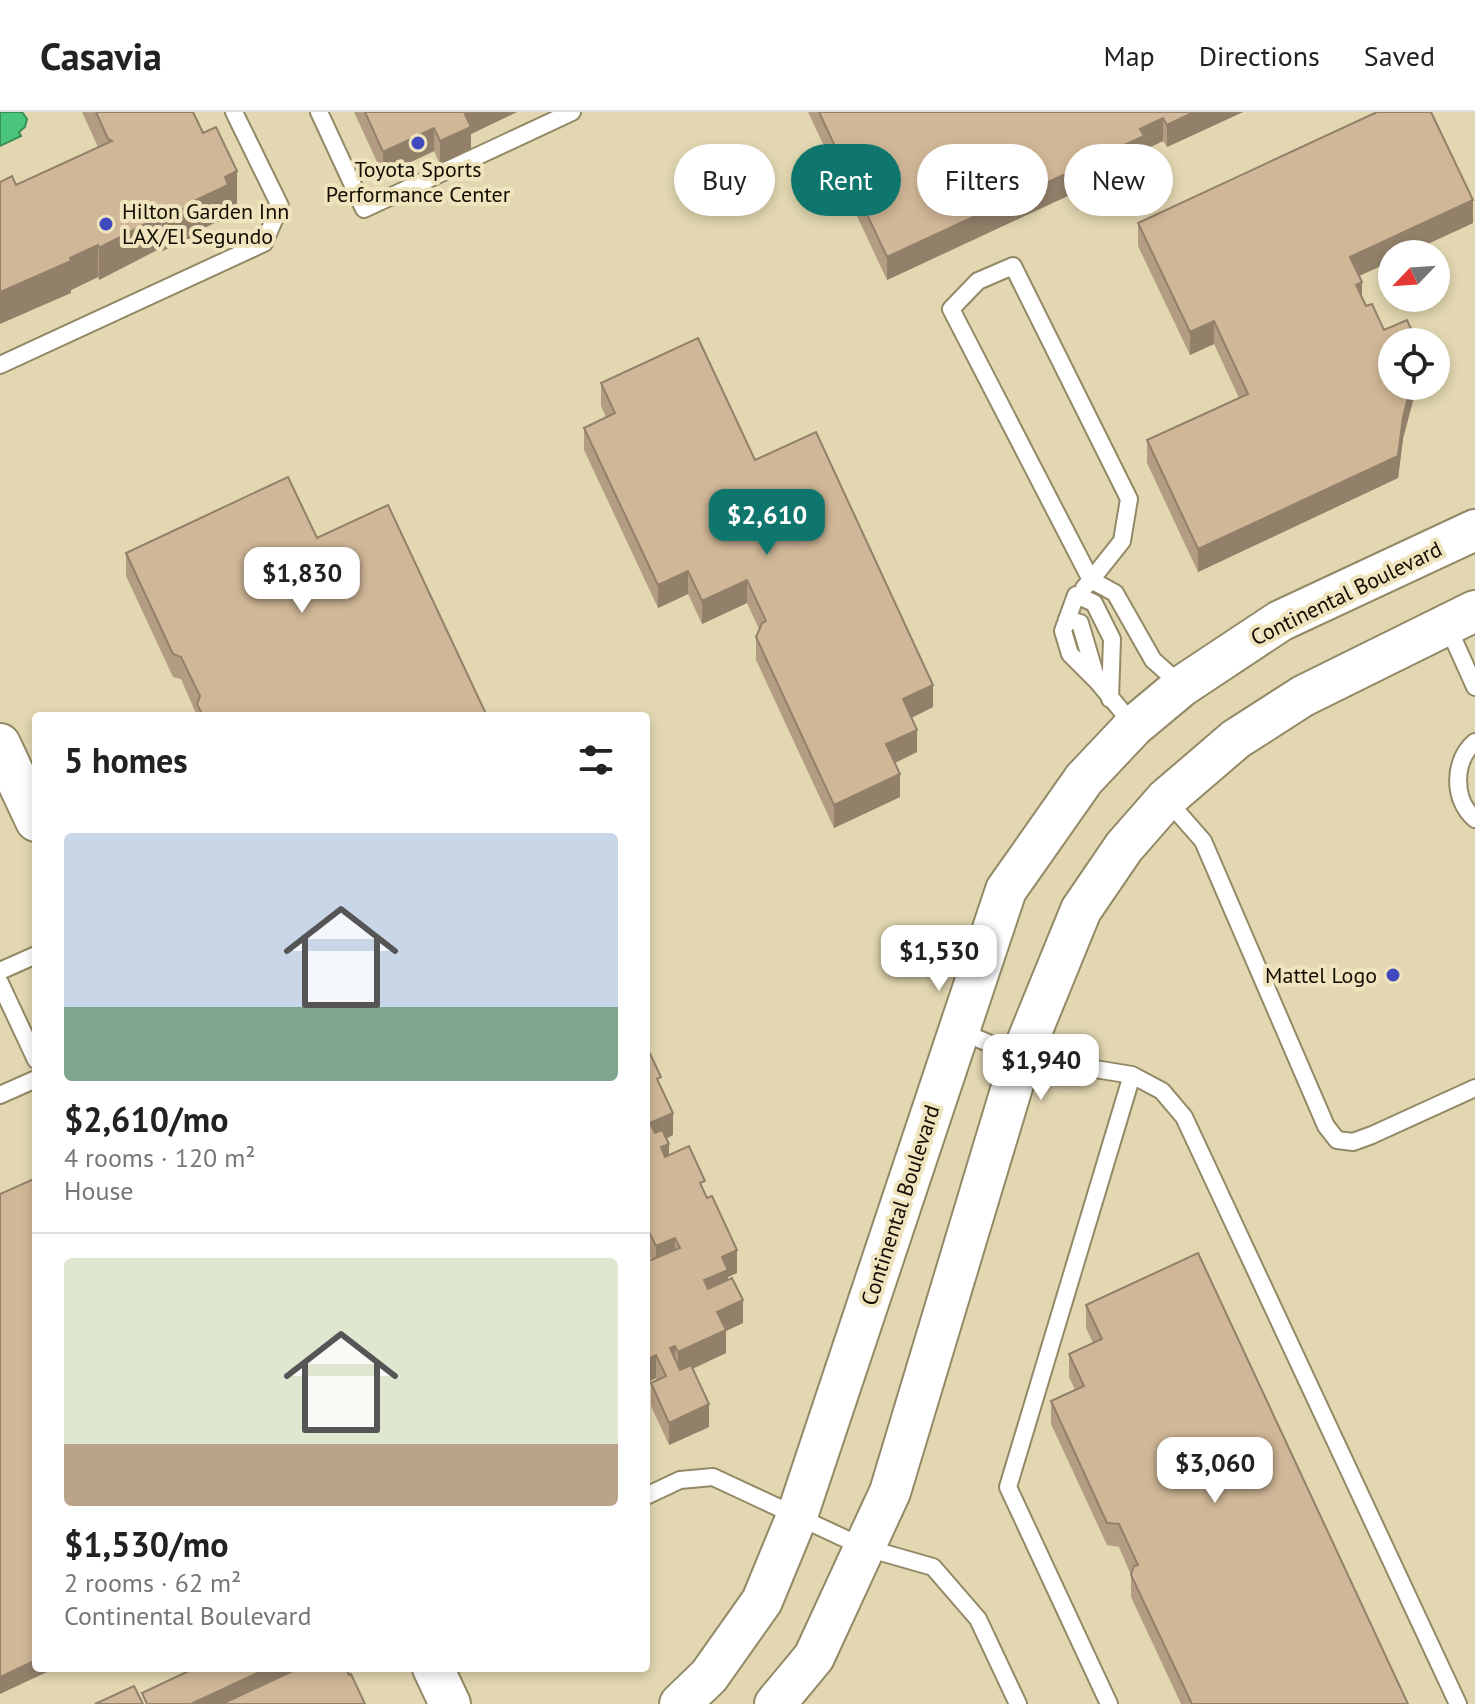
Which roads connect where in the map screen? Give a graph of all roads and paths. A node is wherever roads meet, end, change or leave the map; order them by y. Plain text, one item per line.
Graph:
1 (234, 112) edge
2 (319, 112) edge
3 (572, 112) edge
4 (0, 365) edge
5 (1475, 530) edge
6 (1091, 580) junction
7 (1076, 595) junction
8 (1461, 618) edge
9 (1182, 686) junction
10 (1475, 687) edge
11 (1122, 712) junction
12 (1475, 742) edge
13 (0, 744) edge
14 (1166, 799) junction
15 (32, 812) edge
16 (1475, 819) edge
17 (32, 957) edge
18 (0, 971) edge
19 (0, 983) edge
20 (960, 1031) junction
21 (32, 1051) edge
22 (1021, 1057) junction
23 (1132, 1075) junction
24 (32, 1081) edge
25 (1475, 1088) edge
26 (0, 1095) edge
27 (650, 1494) edge
28 (797, 1516) junction
29 (863, 1547) junction
30 (435, 1672) edge
31 (450, 1704) edge
32 (680, 1704) edge
33 (775, 1704) edge
34 (1018, 1704) edge
35 (1109, 1704) edge
36 (1458, 1704) edge

1 - 4 lane
2 - 3 lane
5 - 9 street, Continental Boulevard
6 - 6 lane
6 - 7 lane
6 - 9 lane
7 - 11 lane
7 - 11 lane
8 - 10 lane
8 - 14 street
9 - 11 street, Continental Boulevard
11 - 20 street, Continental Boulevard
12 - 16 lane
13 - 15 street
14 - 22 street
14 - 25 lane
17 - 18 lane
19 - 21 lane
20 - 22 lane
20 - 28 street, Continental Boulevard
22 - 23 lane
22 - 29 street
23 - 35 lane
23 - 36 lane
24 - 26 lane
27 - 28 lane
28 - 29 lane
28 - 32 street, Continental Boulevard
29 - 33 street
29 - 34 lane
30 - 31 street

